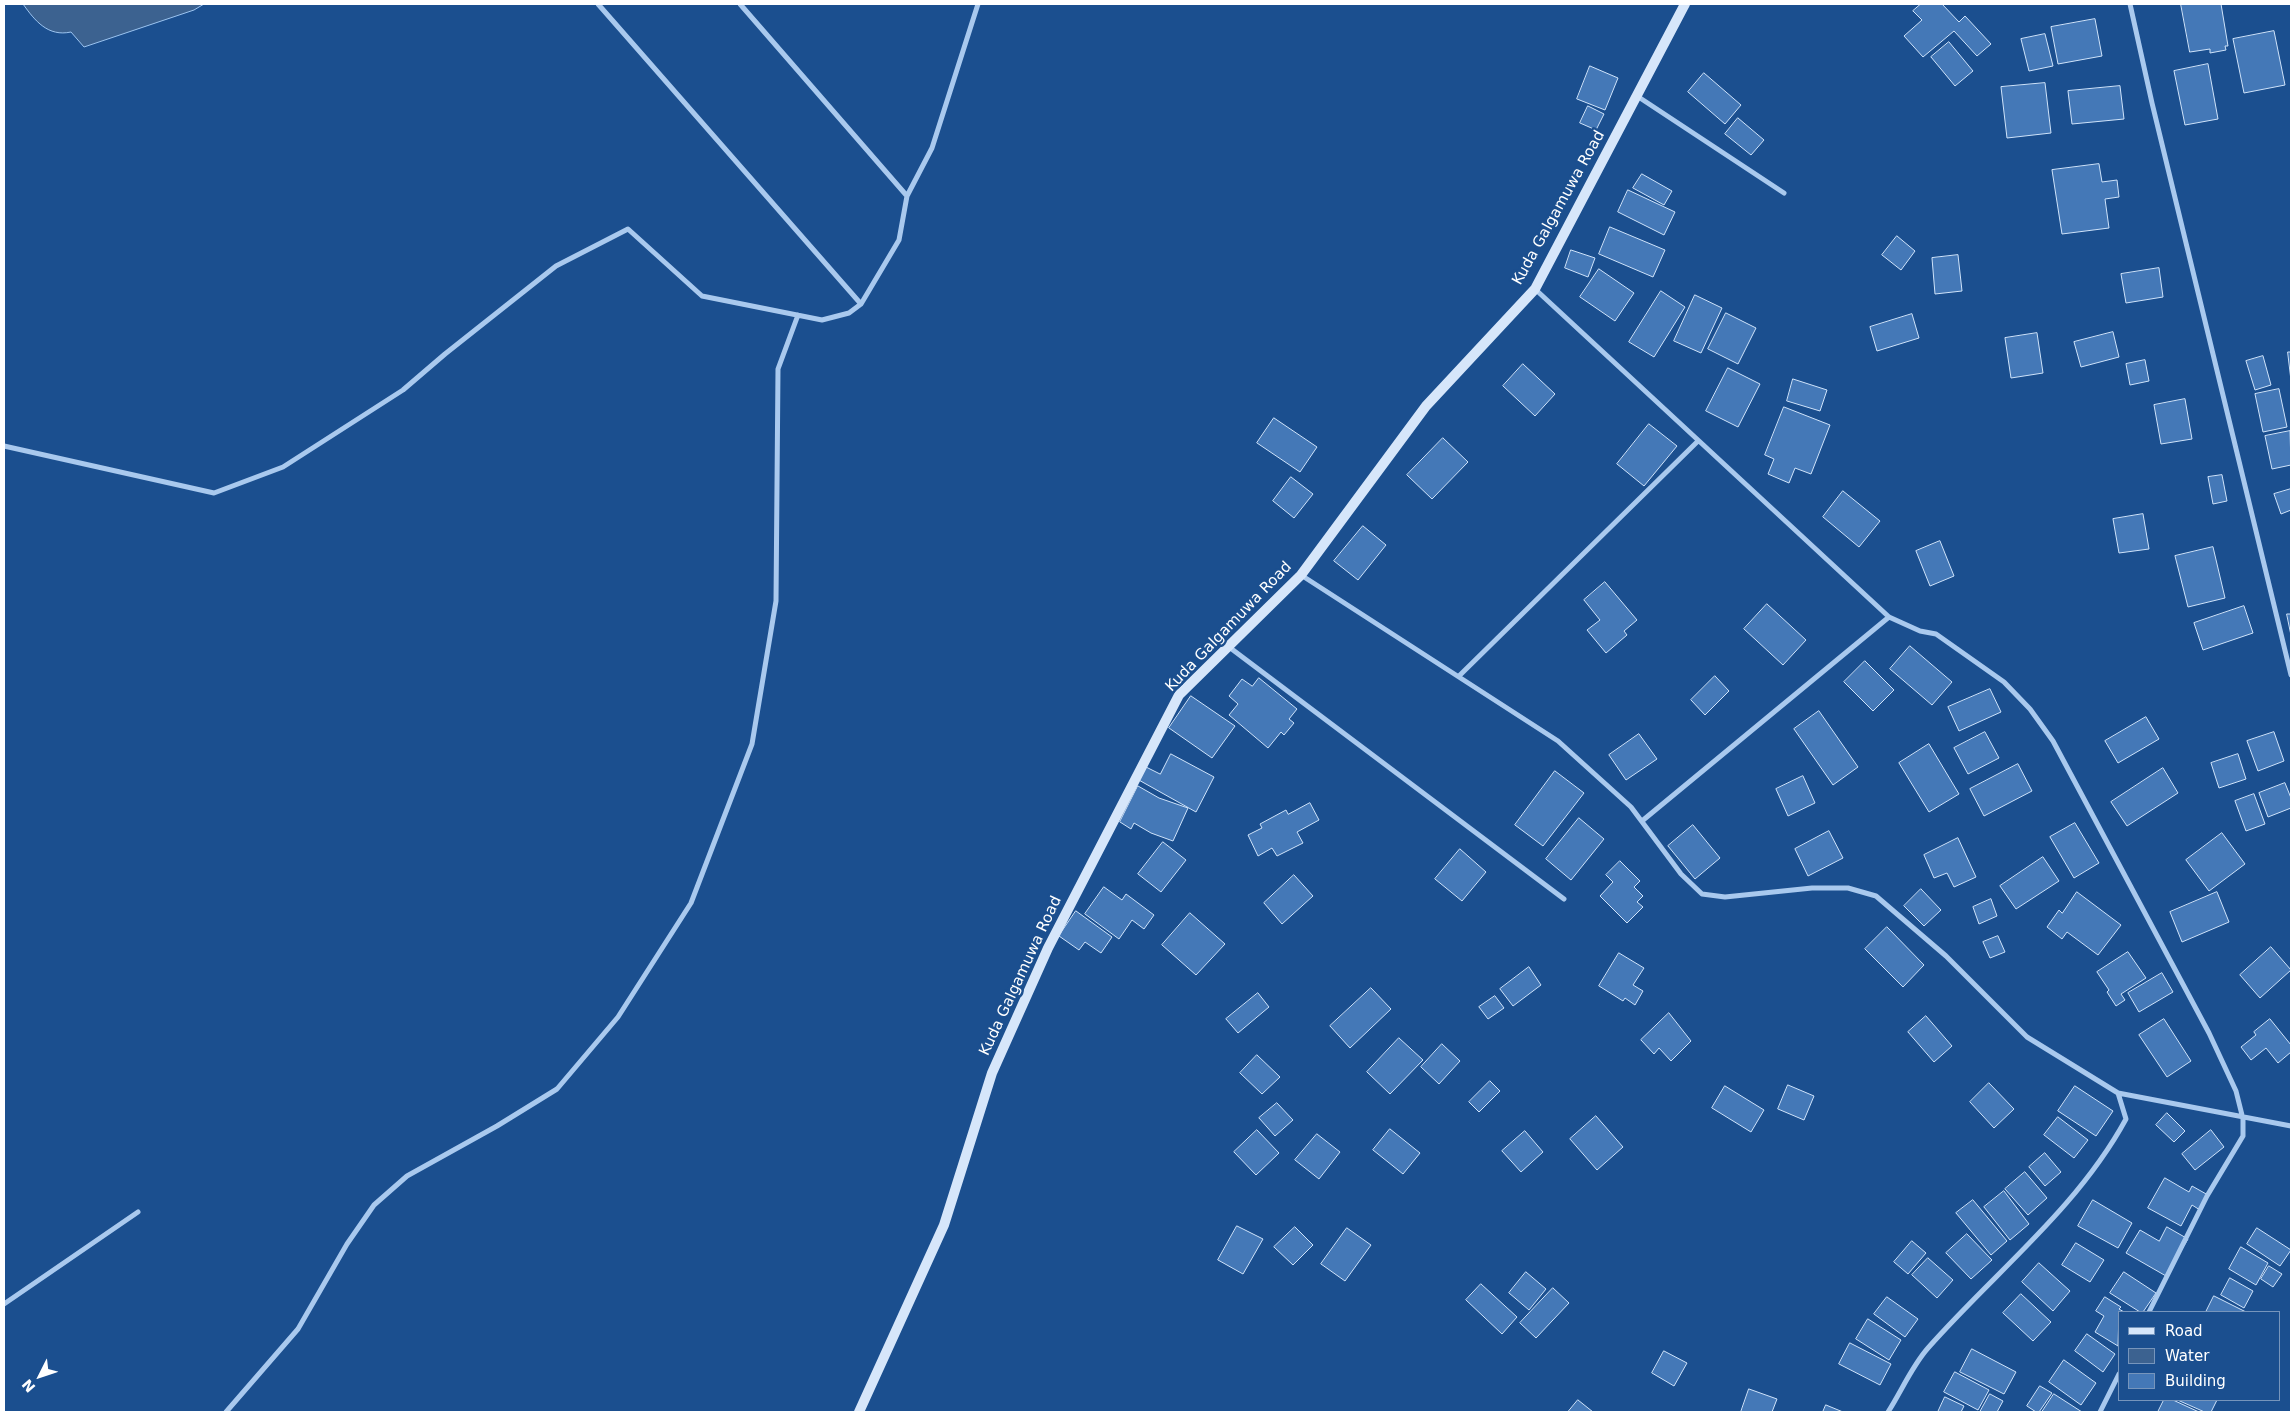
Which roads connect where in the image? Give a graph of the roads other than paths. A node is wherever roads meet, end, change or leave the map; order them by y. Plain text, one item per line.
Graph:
1 (598, 4) edge
2 (740, 4) edge
3 (978, 4) edge
4 (1685, 4) edge
5 (2130, 4) edge
6 (1636, 96) junction
7 (1784, 194) dead end
8 (907, 196) junction
9 (1535, 289) junction
10 (861, 304) junction
11 (798, 314) junction
12 (1697, 442) junction
13 (4, 446) edge
14 (1301, 575) junction
15 (1889, 618) junction
16 (1228, 646) junction
17 (2291, 675) edge
18 (1459, 676) junction
19 (1642, 821) junction
20 (1564, 899) dead end
21 (2118, 1093) junction
22 (2243, 1116) junction
23 (2291, 1126) edge
24 (138, 1212) dead end
25 (4, 1304) edge
26 (2150, 1311) edge
27 (2118, 1376) edge
28 (226, 1412) edge
29 (859, 1412) edge
30 (1888, 1412) edge
31 (2100, 1412) edge

1 - 10 street
2 - 8 street
3 - 8 street
4 - 6 street, Kuda Galgamuwa Road
5 - 17 street
6 - 7 street
6 - 9 street, Kuda Galgamuwa Road
8 - 10 street
9 - 12 street
9 - 14 street, Kuda Galgamuwa Road
10 - 11 street
11 - 13 street
11 - 28 street
12 - 15 street
12 - 18 street
14 - 16 street, Kuda Galgamuwa Road
14 - 18 street
15 - 19 street
15 - 22 street
16 - 20 street
16 - 29 street, Kuda Galgamuwa Road
18 - 19 street
19 - 21 street
21 - 22 street
21 - 30 street
22 - 23 street
22 - 26 street
24 - 25 street
27 - 31 street

